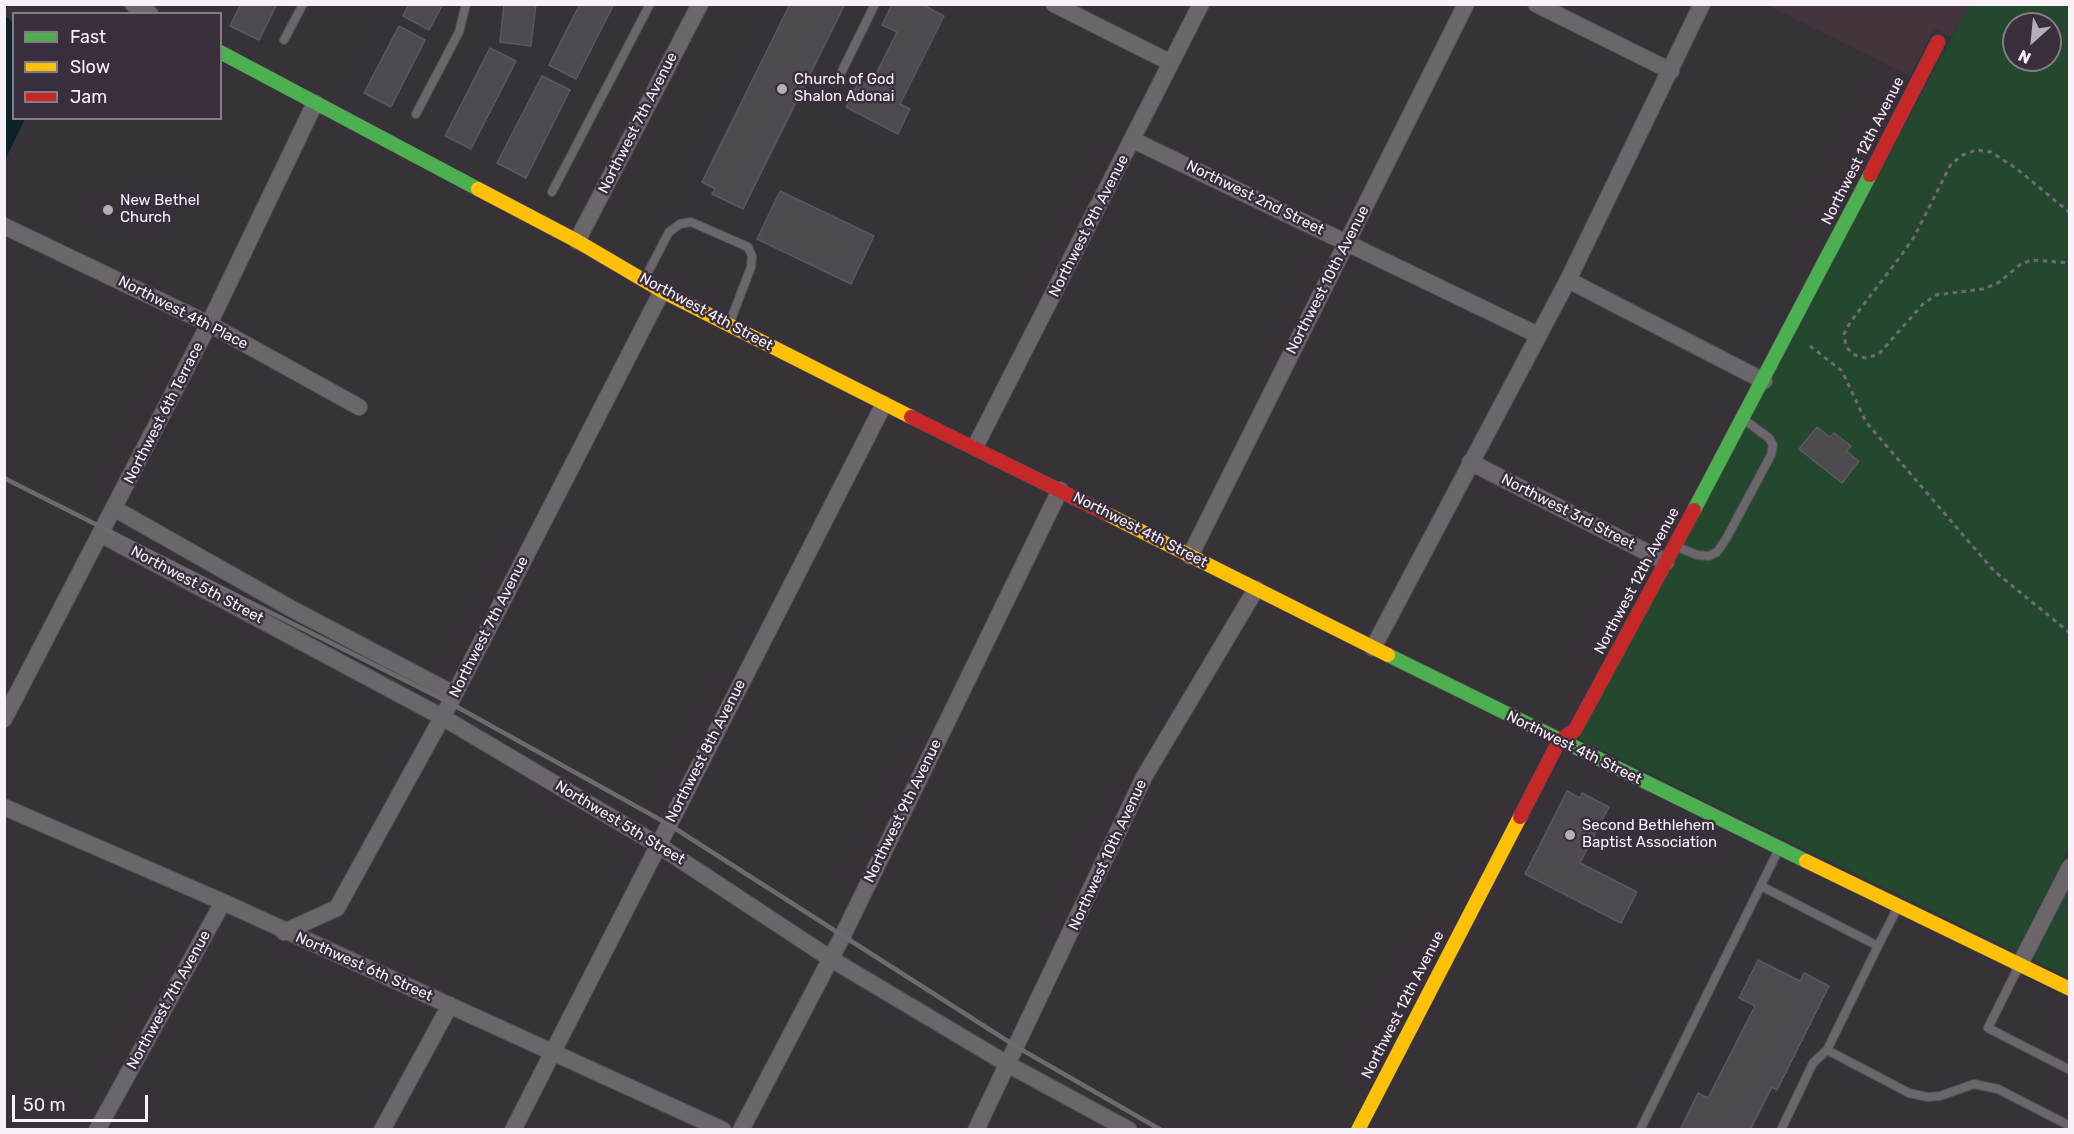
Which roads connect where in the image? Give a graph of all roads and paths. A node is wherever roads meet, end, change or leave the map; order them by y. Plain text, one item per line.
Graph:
1 (134, 4) edge
2 (303, 4) edge
3 (466, 4) edge
4 (650, 4) edge
5 (700, 4) edge
6 (875, 4) edge
7 (1054, 4) edge
8 (1201, 4) edge
9 (1466, 4) edge
10 (1536, 4) edge
11 (1702, 4) edge
12 (147, 12) edge
13 (284, 40) dead end
14 (1938, 42) dead end
15 (222, 53) edge
16 (1171, 63) junction
17 (1671, 71) junction
18 (841, 73) dead end
19 (315, 103) junction
20 (416, 114) dead end
21 (1133, 140) junction
22 (552, 192) dead end
23 (2070, 213) edge
24 (4, 226) edge
25 (577, 241) junction
26 (1346, 242) junction
27 (2070, 263) edge
28 (644, 280) junction
29 (1568, 280) junction
30 (662, 291) junction
31 (209, 324) junction
32 (729, 325) junction
33 (1538, 335) junction
34 (1810, 346) dead end
35 (1764, 381) junction
36 (884, 404) junction
37 (359, 407) dead end
38 (1743, 419) junction
39 (975, 447) junction
40 (1470, 462) junction
41 (1060, 490) junction
42 (115, 509) junction
43 (102, 535) junction
44 (1675, 546) junction
45 (1190, 556) junction
46 (1666, 562) junction
47 (1256, 589) junction
48 (2070, 633) edge
49 (1373, 648) junction
50 (454, 694) junction
51 (442, 717) junction
52 (4, 719) edge
53 (1558, 741) junction
54 (4, 807) edge
55 (658, 844) junction
56 (1779, 848) junction
57 (2070, 867) edge
58 (1761, 886) junction
59 (223, 902) junction
60 (1898, 907) junction
61 (284, 932) junction
62 (1878, 946) junction
63 (831, 959) junction
64 (2019, 966) junction
65 (2070, 989) edge
66 (450, 1005) junction
67 (1827, 1050) junction
68 (552, 1052) junction
69 (1009, 1065) junction
70 (2070, 1070) edge
71 (2070, 1126) edge
72 (97, 1130) edge
73 (382, 1130) edge
74 (513, 1130) edge
75 (723, 1130) edge
76 (741, 1130) edge
77 (976, 1130) edge
78 (1129, 1130) edge
79 (1358, 1130) edge
80 (1640, 1130) edge
81 (1781, 1130) edge

1 - 12 street
2 - 13 lane
3 - 20 lane
4 - 22 lane
5 - 25 street, Northwest 7th Avenue
6 - 18 lane
7 - 16 street
8 - 16 street, Northwest 9th Avenue
9 - 26 street, Northwest 10th Avenue
10 - 17 street
11 - 17 street
14 - 35 street, Northwest 12th Avenue
15 - 19 street, Northwest 4th Street
16 - 21 street, Northwest 9th Avenue
17 - 29 street
19 - 25 street, Northwest 4th Street
19 - 31 street, Northwest 6th Terrace
21 - 26 street, Northwest 2nd Street
21 - 39 street, Northwest 9th Avenue
23 - 27 path
24 - 31 street, Northwest 4th Place
25 - 28 street, Northwest 4th Street
26 - 33 street, Northwest 2nd Street
26 - 45 street, Northwest 10th Avenue
28 - 30 street, Northwest 4th Street
28 - 32 lane
29 - 33 street
29 - 35 street
30 - 32 street, Northwest 4th Street
30 - 50 street, Northwest 7th Avenue
31 - 37 street, Northwest 4th Place
31 - 42 street, Northwest 6th Terrace
32 - 36 street, Northwest 4th Street
33 - 40 street
34 - 48 path
35 - 38 street, Northwest 12th Avenue
36 - 39 street, Northwest 4th Street
36 - 55 street, Northwest 8th Avenue
38 - 44 street, Northwest 12th Avenue
38 - 44 lane
39 - 41 street, Northwest 4th Street
40 - 46 street, Northwest 3rd Street
40 - 49 street
41 - 45 street, Northwest 4th Street
41 - 63 street, Northwest 9th Avenue
42 - 43 street, Northwest 6th Terrace
42 - 50 street, Northwest 5th Street
43 - 51 street, Northwest 5th Street
43 - 52 street, Northwest 6th Terrace
44 - 46 street, Northwest 12th Avenue
45 - 47 street, Northwest 4th Street
46 - 53 street, Northwest 12th Avenue
47 - 49 street, Northwest 4th Street
47 - 69 street, Northwest 10th Avenue
49 - 53 street, Northwest 4th Street
50 - 51 street, Northwest 7th Avenue
51 - 55 street, Northwest 5th Street
51 - 61 street, Northwest 7th Avenue
53 - 56 street, Northwest 4th Street
53 - 79 street, Northwest 12th Avenue
54 - 59 street, Northwest 6th Street
55 - 63 street, Northwest 5th Street
55 - 68 street, Northwest 8th Avenue
56 - 58 lane
56 - 60 street, Northwest 4th Street
57 - 64 street
58 - 62 lane
58 - 80 lane
59 - 61 street, Northwest 6th Street
59 - 72 street, Northwest 7th Avenue
60 - 62 lane
60 - 64 street, Northwest 4th Street
61 - 66 street, Northwest 6th Street
62 - 67 lane
63 - 69 street, Northwest 5th Street
63 - 76 street, Northwest 9th Avenue
64 - 65 street, Northwest 4th Street
64 - 70 lane
66 - 68 street, Northwest 6th Street
66 - 73 street
67 - 71 lane
67 - 81 lane
68 - 74 street, Northwest 8th Avenue
68 - 75 street, Northwest 6th Street
69 - 77 street, Northwest 10th Avenue
69 - 78 street, Northwest 5th Street

